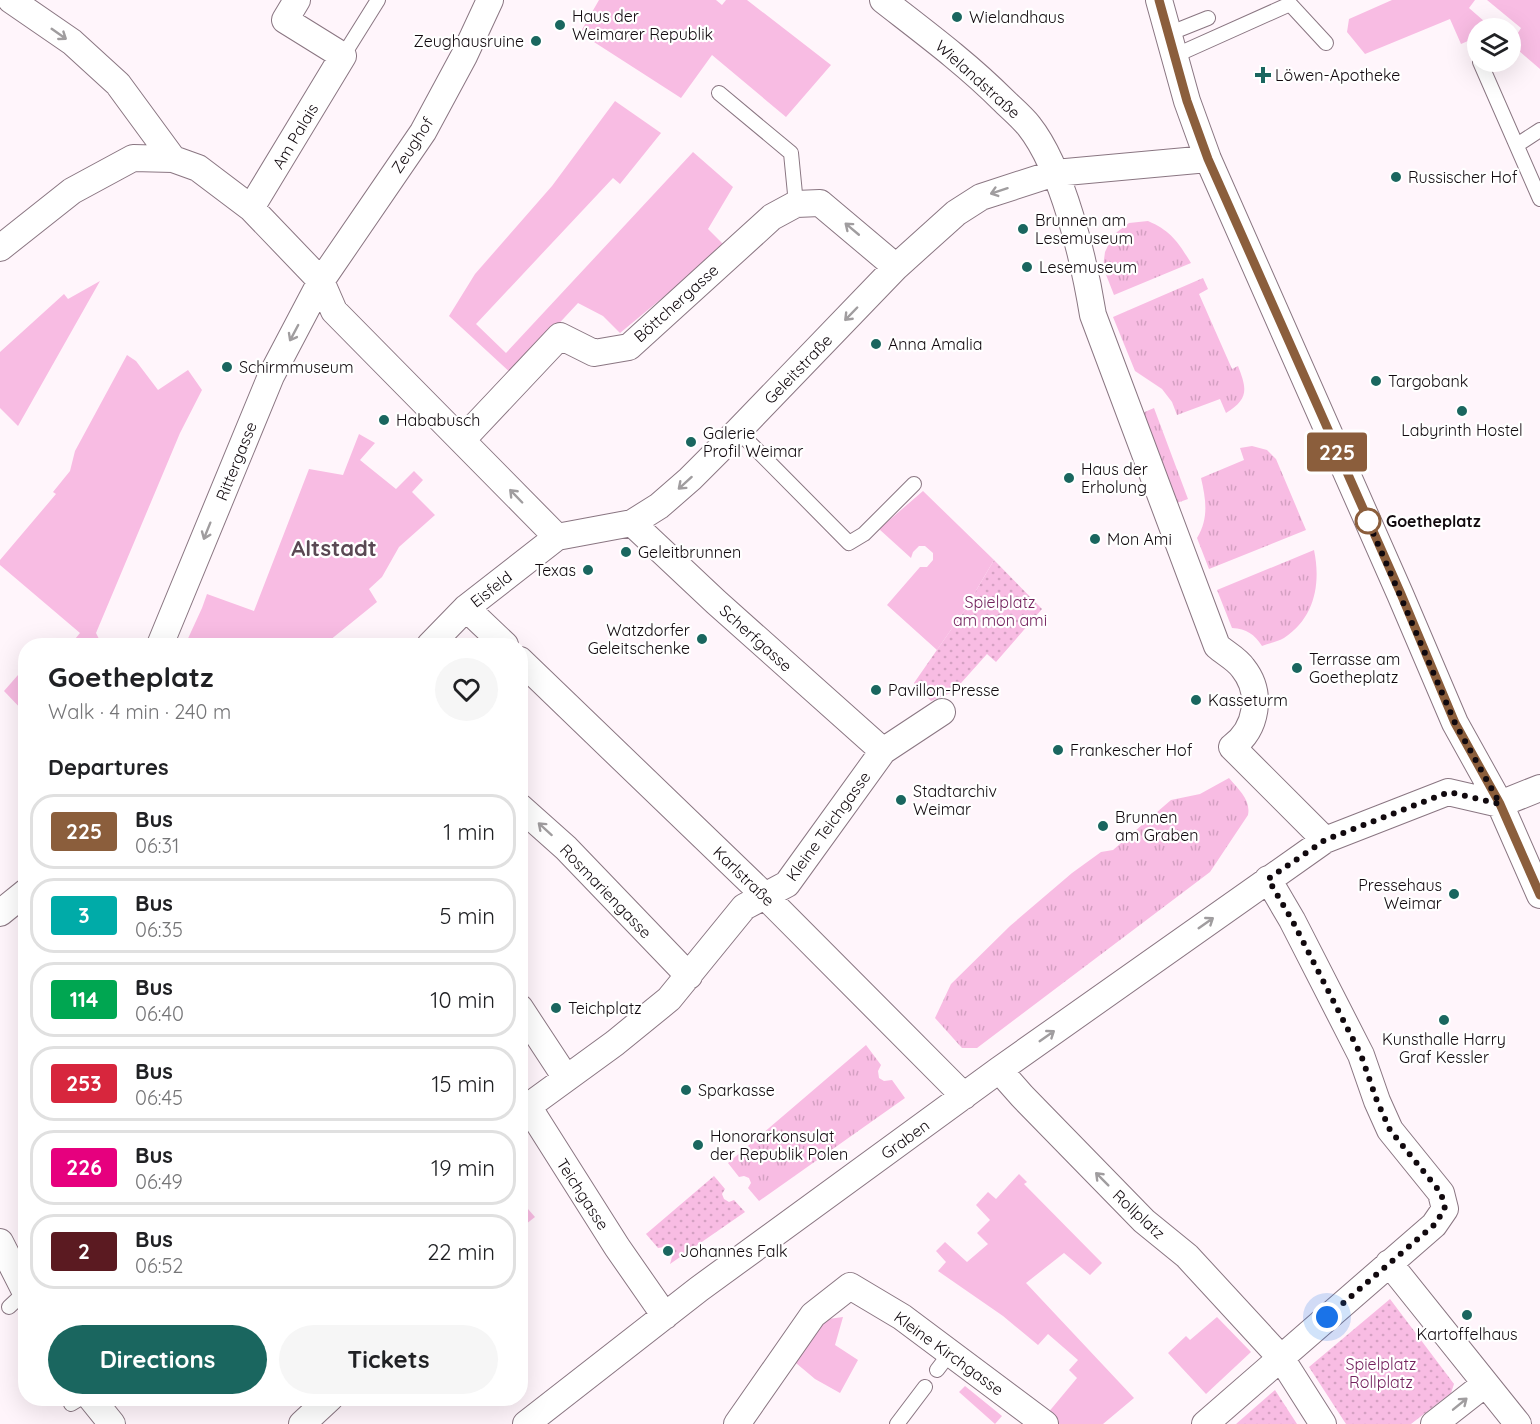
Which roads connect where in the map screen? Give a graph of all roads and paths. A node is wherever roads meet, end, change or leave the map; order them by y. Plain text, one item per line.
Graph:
1 (11, 0) edge
2 (378, 0) edge
3 (490, 0) edge
4 (883, 0) edge
5 (1159, 0) edge
6 (291, 10) edge
7 (1208, 18) dead end
8 (1326, 43) dead end
9 (1171, 45) junction
10 (343, 56) junction
11 (1484, 72) edge
12 (719, 93) dead end
13 (1540, 130) edge
14 (1517, 145) junction
15 (173, 159) junction
16 (1208, 159) junction
17 (1061, 168) junction
18 (1540, 199) edge
19 (796, 204) junction
20 (251, 208) junction
21 (0, 248) edge
22 (896, 267) junction
23 (321, 282) junction
24 (738, 431) junction
25 (462, 440) junction
26 (915, 484) dead end
27 (632, 523) junction
28 (557, 537) junction
29 (466, 608) junction
30 (163, 638) edge
31 (437, 638) edge
32 (498, 638) edge
33 (528, 668) edge
34 (942, 712) dead end
35 (889, 753) junction
36 (1540, 788) edge
37 (1500, 804) junction
38 (528, 814) edge
39 (1325, 840) junction
40 (1268, 879) junction
41 (1540, 895) edge
42 (765, 896) junction
43 (18, 898) edge
44 (0, 913) edge
45 (689, 976) junction
46 (528, 1020) edge
47 (615, 1043) joint
48 (999, 1070) junction
49 (566, 1078) junction
50 (964, 1096) junction
51 (0, 1242) edge
52 (1389, 1263) junction
53 (18, 1292) edge
54 (665, 1316) junction
55 (1281, 1358) junction
56 (1485, 1384) junction
57 (925, 1387) dead end
58 (89, 1406) edge
59 (321, 1406) edge
60 (112, 1424) edge
61 (302, 1424) edge
62 (526, 1424) edge
63 (737, 1424) edge
64 (897, 1424) edge
65 (1045, 1424) edge
66 (1205, 1424) edge
67 (1323, 1424) edge
68 (1434, 1424) edge
69 (1518, 1424) edge

1 -> 15 street
2 - 10 lane
3 - 23 street, Zeughof
4 - 17 street, Wielandstraße
5 - 9 street
6 - 10 street
7 - 9 lane
8 - 9 lane
9 - 16 street
10 - 20 street, Am Palais
11 - 14 lane
12 - 19 lane
13 - 14 lane
14 - 18 lane
15 - 20 street
15 - 21 street
16 - 17 street, Geleitstraße
16 - 37 street
17 -> 22 street, Geleitstraße
17 - 39 street
22 -> 19 street
19 - 25 street, Böttchergasse
20 - 23 street
22 -> 24 street, Geleitstraße
23 - 25 street
23 -> 30 street, Rittergasse
24 - 26 lane
24 -> 27 street, Geleitstraße
28 -> 25 street
27 - 28 street, Geleitstraße
27 - 35 street, Scherfgasse
28 - 29 street, Eisfeld
29 - 31 street, Eisfeld
29 - 32 street
33 - 42 street, Karlstraße
34 - 35 street, Kleine Teichgasse
35 - 42 street, Kleine Teichgasse
36 - 37 street
37 - 39 street
37 - 41 street
45 -> 38 street, Rosmariengasse
39 - 40 street, Graben
48 -> 40 street, Graben
40 - 52 street
42 - 45 street, Kleine Teichgasse
42 - 50 street, Karlstraße
43 - 44 street
45 - 47 street, Kleine Teichgasse
46 - 49 street
47 - 49 street, Teichgasse
48 - 50 street, Graben
55 -> 48 street, Rollplatz
49 - 54 street, Teichgasse
50 - 54 street, Graben
51 - 53 street
52 - 55 street
52 - 56 street
54 - 62 street, Graben
55 - 66 street
55 - 67 street, Rollplatz
68 -> 56 street
56 - 69 street
57 - 64 lane
58 - 60 street
59 - 61 street
63 - 65 street, Kleine Kirchgasse

